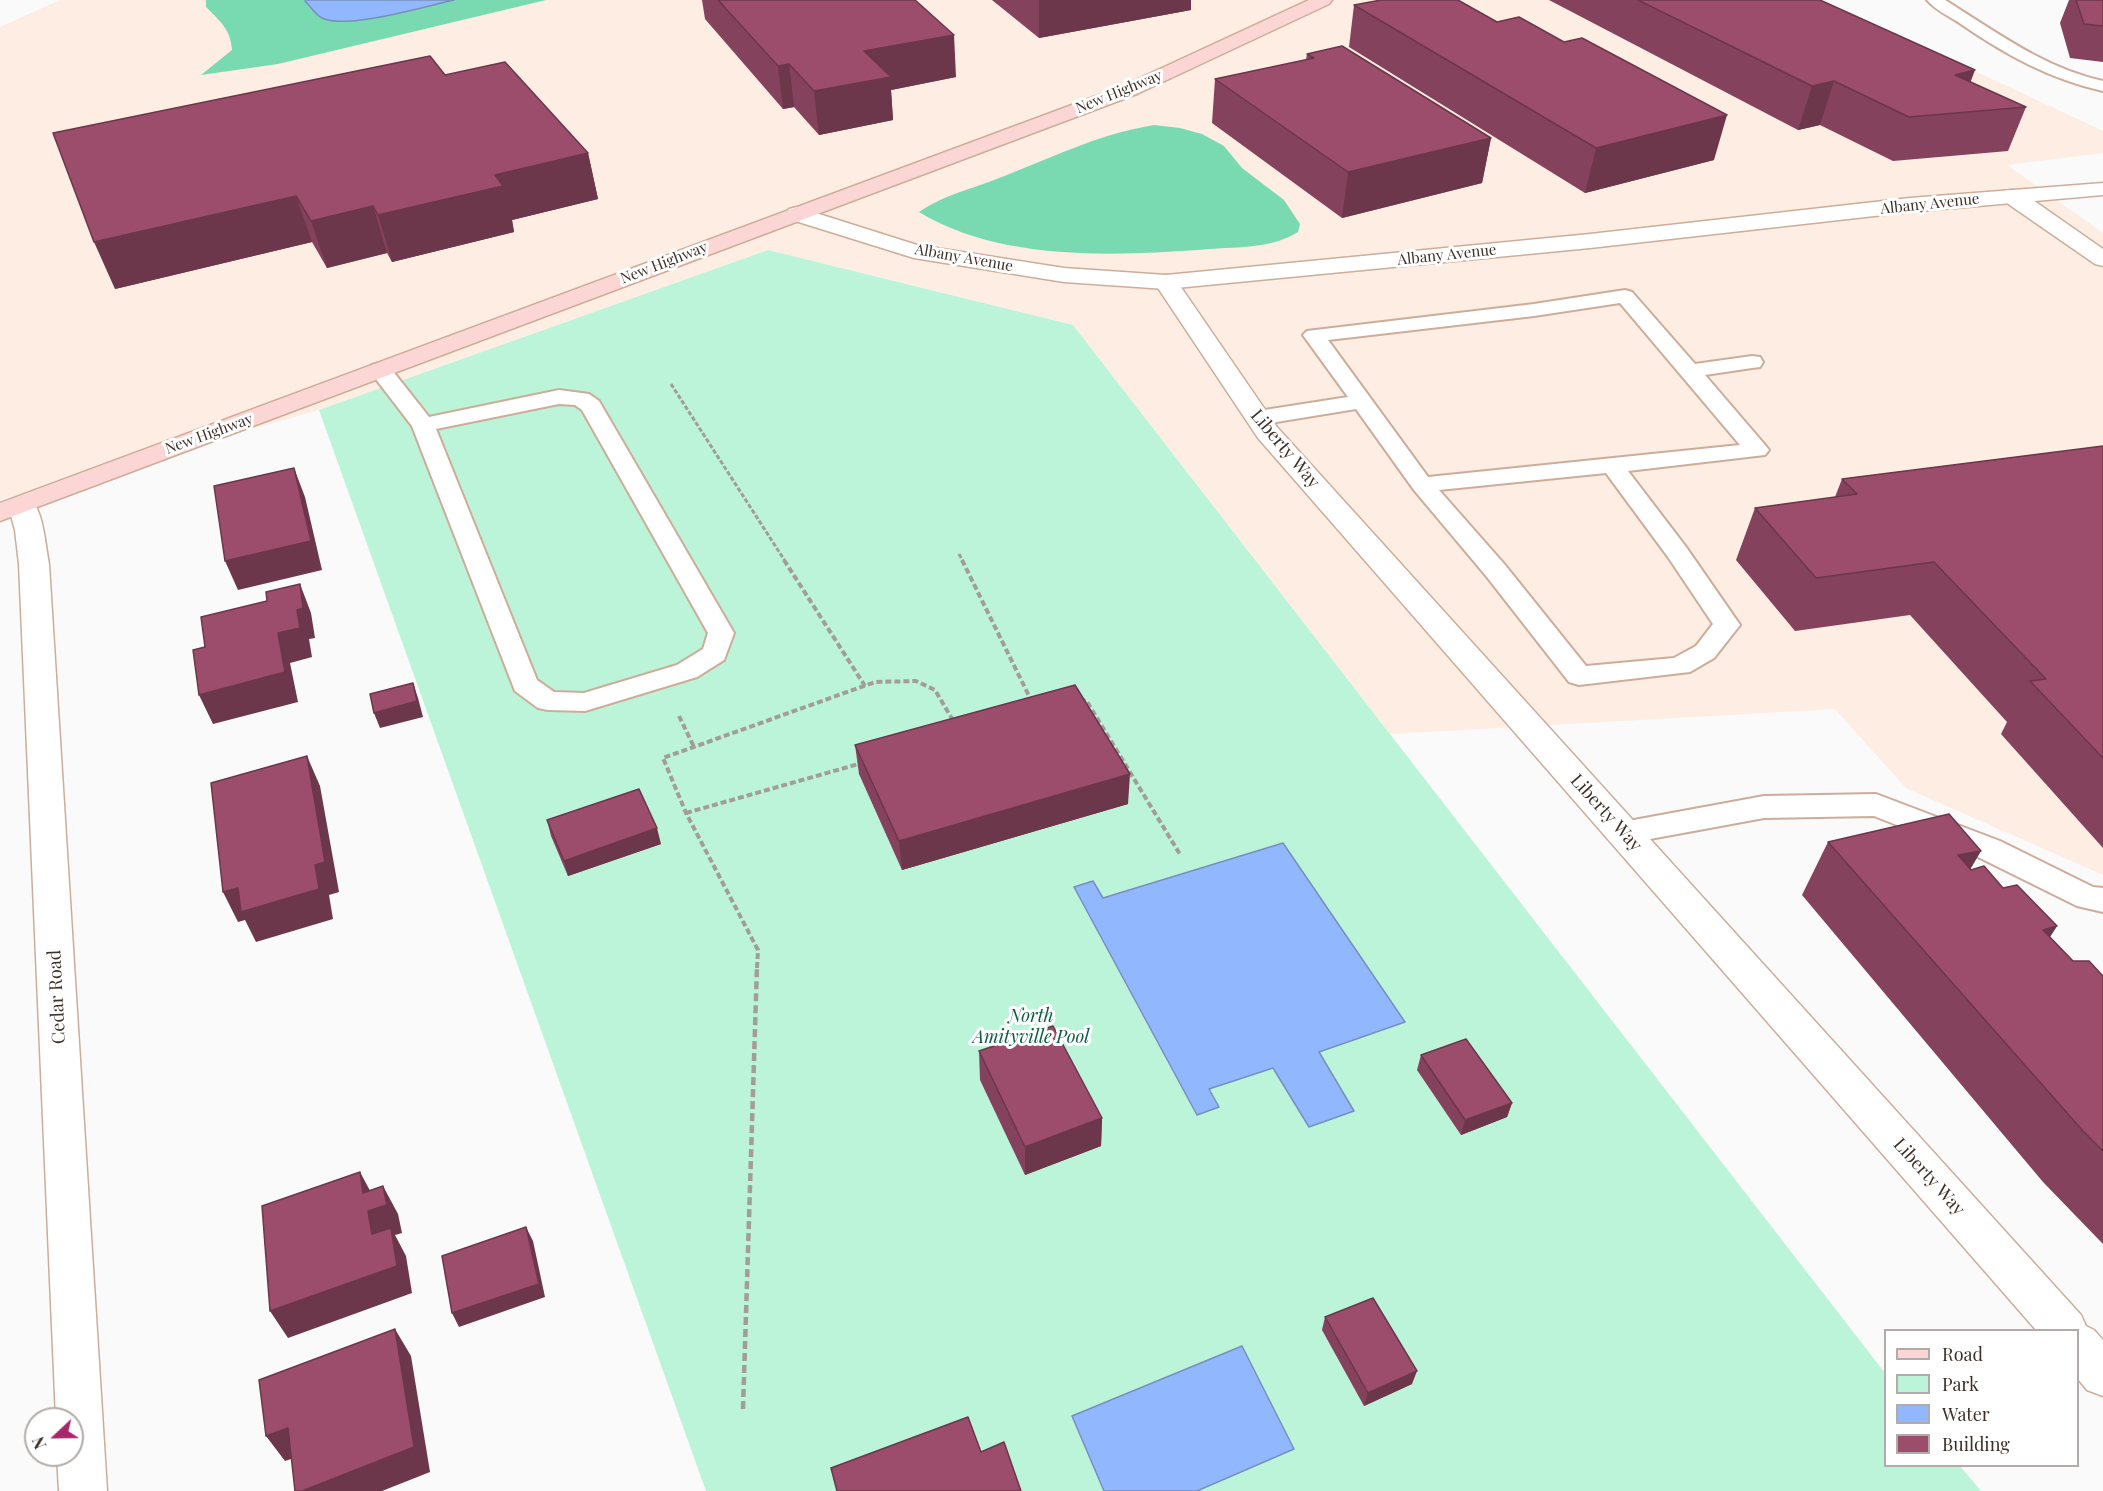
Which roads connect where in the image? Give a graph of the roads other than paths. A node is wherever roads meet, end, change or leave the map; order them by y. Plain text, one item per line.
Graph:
1 (1323, 0) edge
2 (1935, 0) edge
3 (2103, 86) edge
4 (2103, 189) edge
5 (2012, 196) junction
6 (797, 214) junction
7 (2103, 259) edge
8 (1166, 282) junction
9 (1752, 362) dead end
10 (380, 370) junction
11 (1689, 371) junction
12 (1361, 402) junction
13 (1258, 418) junction
14 (423, 425) junction
15 (1611, 464) junction
16 (1422, 485) junction
17 (11, 509) edge
18 (1623, 833) junction
19 (2103, 900) edge
20 (2064, 1329) edge
21 (2079, 1346) edge
22 (2103, 1374) edge
23 (83, 1491) edge

1 - 6 main road, New Highway
2 - 3 lane
4 - 5 street, Albany Avenue
5 - 7 street
5 - 8 street, Albany Avenue
6 - 8 street, Albany Avenue
6 - 10 main road, New Highway
8 - 13 street, Liberty Way
9 - 11 lane
10 - 14 lane
10 - 17 main road, New Highway
11 - 12 lane
11 - 15 lane
12 - 13 lane
12 - 16 lane
13 - 18 street, Liberty Way
14 - 14 lane
15 - 16 lane
15 - 16 lane
17 - 23 street, Cedar Road
18 - 19 lane
18 - 20 street, Liberty Way
21 - 22 street

